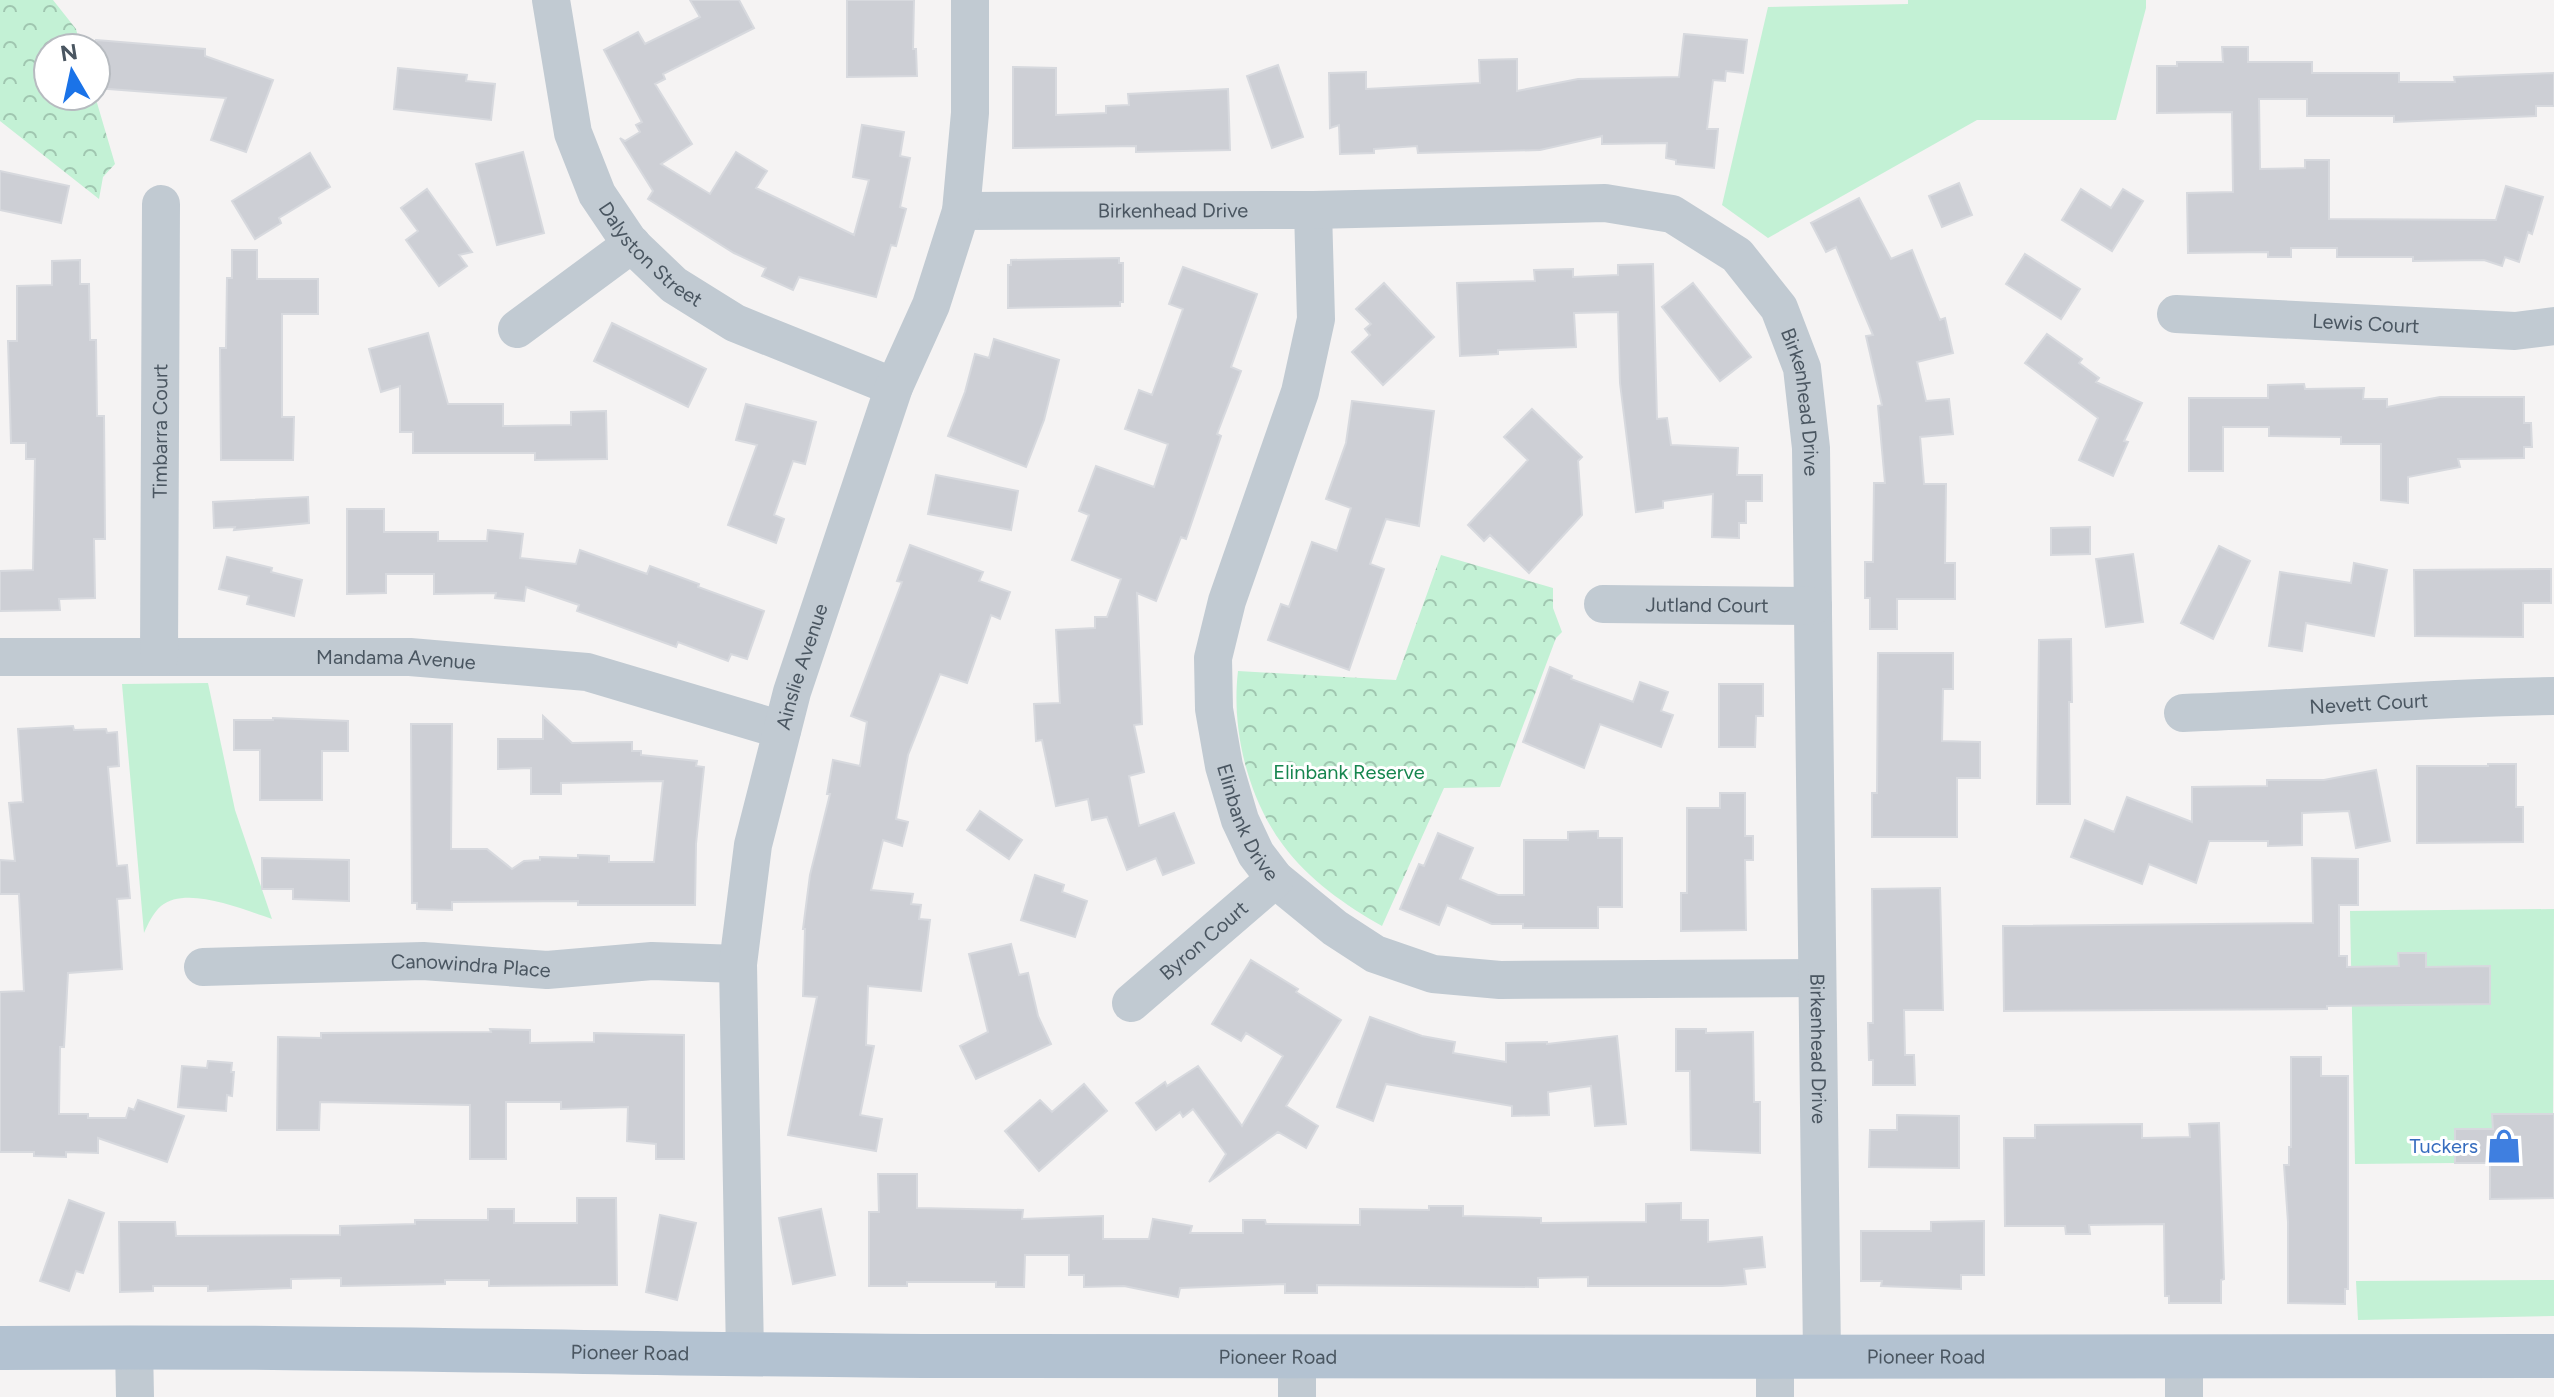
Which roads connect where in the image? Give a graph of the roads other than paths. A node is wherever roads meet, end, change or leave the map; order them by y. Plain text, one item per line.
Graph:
1 (551, 0) edge
2 (970, 0) edge
3 (161, 204) dead end
4 (1313, 210) junction
5 (961, 211) junction
6 (632, 244) junction
7 (2176, 314) dead end
8 (2554, 326) edge
9 (517, 329) dead end
10 (894, 387) junction
11 (1603, 604) dead end
12 (1813, 606) junction
13 (0, 657) edge
14 (159, 657) junction
15 (2554, 696) edge
16 (2183, 713) dead end
17 (782, 730) junction
18 (1275, 879) junction
19 (738, 964) junction
20 (203, 967) dead end
21 (1816, 978) junction
22 (1131, 1003) dead end
23 (134, 1347) junction
24 (0, 1348) edge
25 (745, 1355) junction
26 (1822, 1356) junction
27 (2554, 1356) edge
28 (2184, 1376) edge
29 (1297, 1377) edge
30 (1775, 1377) edge
31 (135, 1397) edge

1 - 6 street, Dalyston Street
2 - 5 street, Ainslie Avenue
3 - 14 street, Timbarra Court
4 - 5 street, Birkenhead Drive
4 - 12 street, Birkenhead Drive
4 - 18 street, Elinbank Drive
5 - 10 street, Ainslie Avenue
6 - 9 street
6 - 10 street, Dalyston Street
7 - 8 street, Lewis Court
10 - 17 street, Ainslie Avenue
11 - 12 street, Jutland Court
12 - 21 street, Birkenhead Drive
13 - 14 street, Mandama Avenue
14 - 17 street, Mandama Avenue
15 - 16 street, Nevett Court
17 - 19 street, Ainslie Avenue
18 - 21 street, Elinbank Drive
18 - 22 street, Byron Court
19 - 20 street, Canowindra Place
19 - 25 street, Ainslie Avenue
21 - 26 street, Birkenhead Drive
23 - 24 main road, Pioneer Road
23 - 25 main road, Pioneer Road
23 - 31 street
25 - 29 main road, Pioneer Road
26 - 28 main road, Pioneer Road
26 - 30 main road, Pioneer Road
27 - 28 main road, Pioneer Road
29 - 30 main road, Pioneer Road

